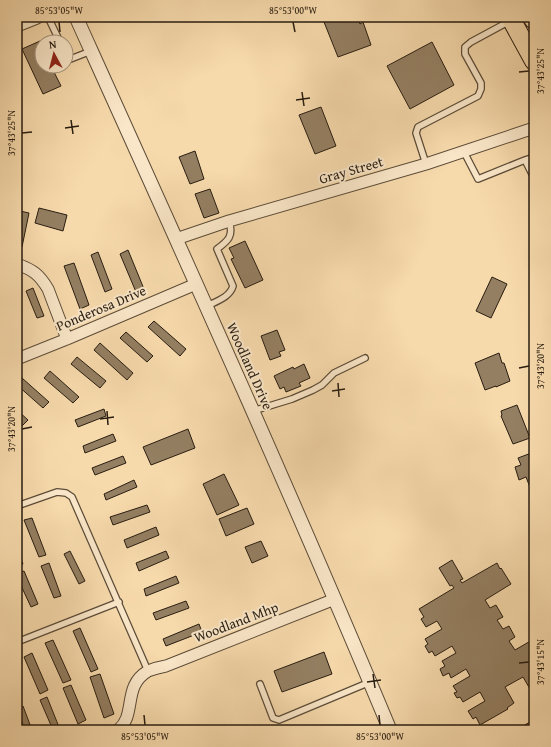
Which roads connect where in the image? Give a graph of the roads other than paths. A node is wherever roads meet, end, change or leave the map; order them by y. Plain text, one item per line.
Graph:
1 (48, 17) edge
2 (76, 17) edge
3 (532, 17) edge
4 (511, 19) edge
5 (534, 20) edge
6 (56, 34) edge
7 (91, 50) junction
8 (74, 57) edge
9 (534, 61) edge
10 (534, 128) edge
11 (464, 152) junction
12 (534, 157) edge
13 (525, 160) junction
14 (426, 164) junction
15 (534, 178) edge
16 (229, 221) junction
17 (176, 239) junction
18 (17, 264) edge
19 (196, 284) junction
20 (207, 306) junction
21 (67, 339) junction
22 (365, 358) dead end
23 (17, 359) edge
24 (253, 412) junction
25 (17, 506) edge
26 (335, 599) junction
27 (119, 602) junction
28 (17, 642) edge
29 (148, 671) junction
30 (370, 682) junction
31 (260, 684) dead end
32 (118, 730) edge
33 (390, 730) edge

1 - 6 lane
2 - 7 street, Woodland Drive
3 - 5 highway
4 - 9 highway
4 - 14 lane
7 - 8 lane
7 - 17 street, Woodland Drive
10 - 11 street, Gray Street
11 - 13 lane
11 - 14 street, Gray Street
12 - 13 lane
13 - 15 lane
14 - 16 street, Gray Street
16 - 17 street, Gray Street
16 - 20 lane
17 - 19 street, Woodland Drive
18 - 21 street
19 - 20 street, Woodland Drive
19 - 21 street, Ponderosa Drive
20 - 24 street, Woodland Drive
21 - 23 street, Ponderosa Drive
22 - 24 lane
24 - 26 street, Woodland Drive
25 - 27 lane
26 - 29 street, Woodland Mhp
26 - 30 street, Woodland Drive
27 - 28 lane
27 - 29 lane
29 - 32 street
30 - 31 lane
30 - 33 street, Woodland Drive

